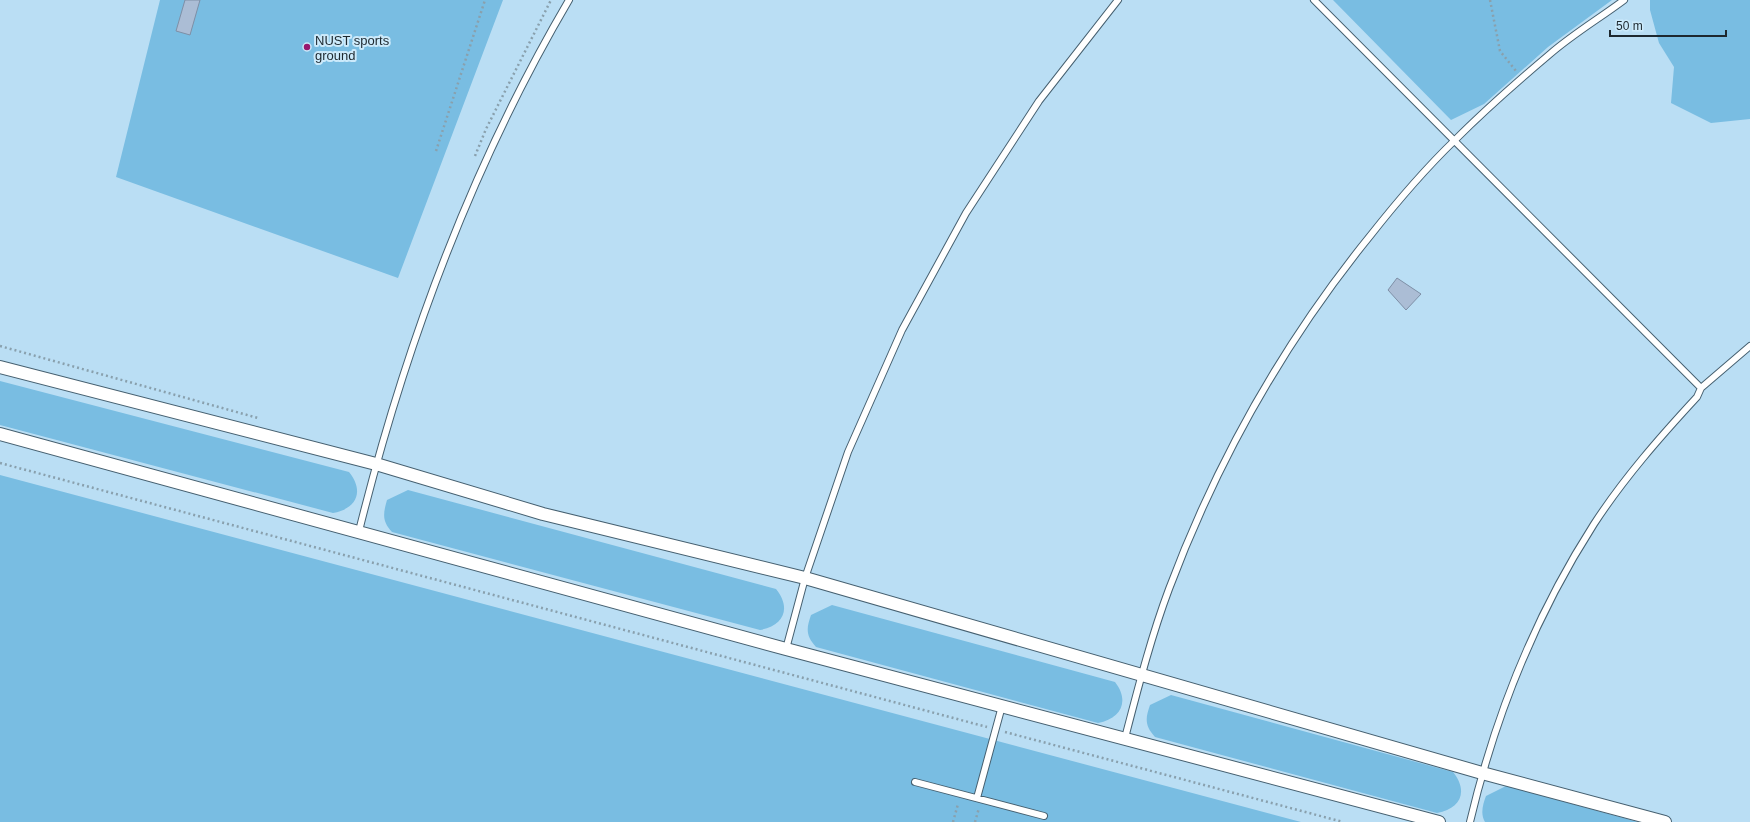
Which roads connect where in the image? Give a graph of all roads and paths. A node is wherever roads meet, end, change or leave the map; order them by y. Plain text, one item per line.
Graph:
1 (485, 0) edge
2 (551, 0) edge
3 (569, 0) edge
4 (1118, 0) edge
5 (1314, 0) edge
6 (1490, 0) edge
7 (1624, 0) edge
8 (1522, 79) junction
9 (1454, 140) junction
10 (436, 151) dead end
11 (474, 158) dead end
12 (0, 346) edge
13 (1750, 346) edge
14 (0, 367) edge
15 (1701, 388) junction
16 (262, 419) dead end
17 (0, 434) edge
18 (0, 463) edge
19 (376, 464) junction
20 (359, 531) junction
21 (805, 578) junction
22 (786, 649) junction
23 (1141, 674) junction
24 (1002, 706) junction
25 (996, 729) junction
26 (1125, 738) junction
27 (1482, 773) junction
28 (915, 782) dead end
29 (960, 794) junction
30 (976, 798) junction
31 (1044, 816) dead end
32 (953, 822) edge
33 (1343, 822) edge
34 (1438, 822) edge
35 (1470, 822) edge
36 (1665, 822) edge

1 - 10 path
2 - 11 path
3 - 19 lane
4 - 21 lane
5 - 9 lane
6 - 8 path
7 - 8 lane
8 - 9 lane
9 - 15 lane
9 - 23 lane
12 - 16 path
13 - 15 lane
14 - 19 street
15 - 27 lane
17 - 20 street
18 - 25 path
19 - 20 lane
19 - 21 street
20 - 22 street
21 - 22 lane
21 - 23 street
22 - 24 street
23 - 26 lane
23 - 27 street
24 - 25 lane
24 - 26 street
25 - 30 lane
25 - 33 path
26 - 34 street
27 - 35 lane
27 - 36 street
28 - 29 lane
29 - 30 lane
29 - 32 path
30 - 31 lane

